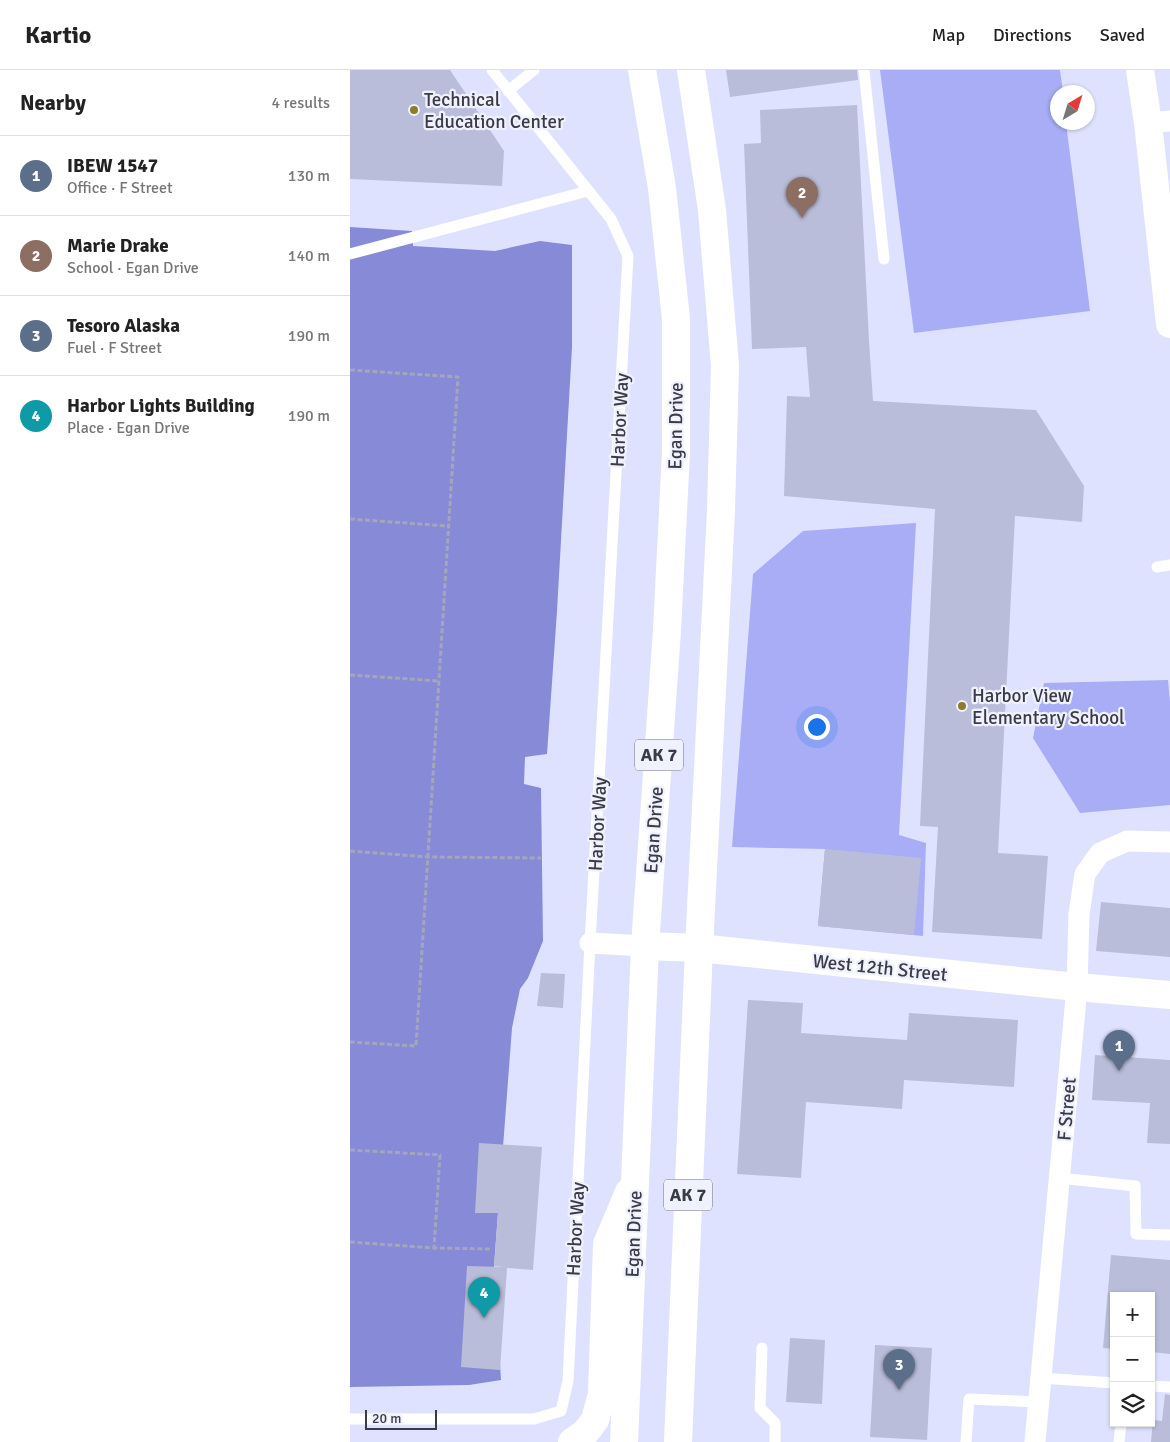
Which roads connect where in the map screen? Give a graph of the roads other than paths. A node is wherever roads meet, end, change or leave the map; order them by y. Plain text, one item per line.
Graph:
1 (492, 70) edge
2 (534, 70) edge
3 (642, 70) edge
4 (691, 70) edge
5 (864, 70) edge
6 (1140, 70) edge
7 (508, 91) junction
8 (1159, 122) edge
9 (588, 191) junction
10 (350, 254) edge
11 (884, 259) dead end
12 (1170, 324) edge
13 (1170, 565) edge
14 (1157, 567) dead end
15 (1170, 842) edge
16 (590, 943) junction
17 (645, 946) junction
18 (698, 948) junction
19 (1077, 987) junction
20 (1170, 995) edge
21 (635, 1177) junction
22 (1060, 1178) junction
23 (1170, 1235) edge
24 (762, 1348) dead end
25 (1041, 1378) junction
26 (1110, 1383) edge
27 (1155, 1386) edge
28 (1170, 1388) edge
29 (1039, 1402) junction
30 (350, 1420) edge
31 (1120, 1427) edge
32 (572, 1442) edge
33 (624, 1442) edge
34 (678, 1442) edge
35 (775, 1442) edge
36 (966, 1442) edge
37 (1035, 1442) edge
38 (1118, 1442) edge

1 - 7 lane, Harbor Way
2 - 7 lane
3 - 17 main road, Egan Drive / AK 7
4 - 18 main road, AK 7
5 - 11 lane
6 - 8 main road
7 - 9 lane, Harbor Way
8 - 12 main road
9 - 10 lane
9 - 16 lane, Harbor Way
13 - 14 lane
15 - 19 street, F Street
16 - 17 street, West 12th Street
16 - 30 lane, Harbor Way
17 - 18 main road, West 12th Street
17 - 21 main road, Egan Drive / AK 7
18 - 19 main road, West 12th Street
18 - 34 main road, AK 7
19 - 20 main road, West 12th Street
19 - 22 street, F Street
21 - 32 main road
21 - 33 main road, Egan Drive / AK 7
22 - 23 lane
22 - 25 street, F Street
24 - 35 lane
25 - 26 lane
25 - 29 street, F Street
27 - 28 lane
29 - 36 lane
29 - 37 street, F Street
31 - 38 lane

